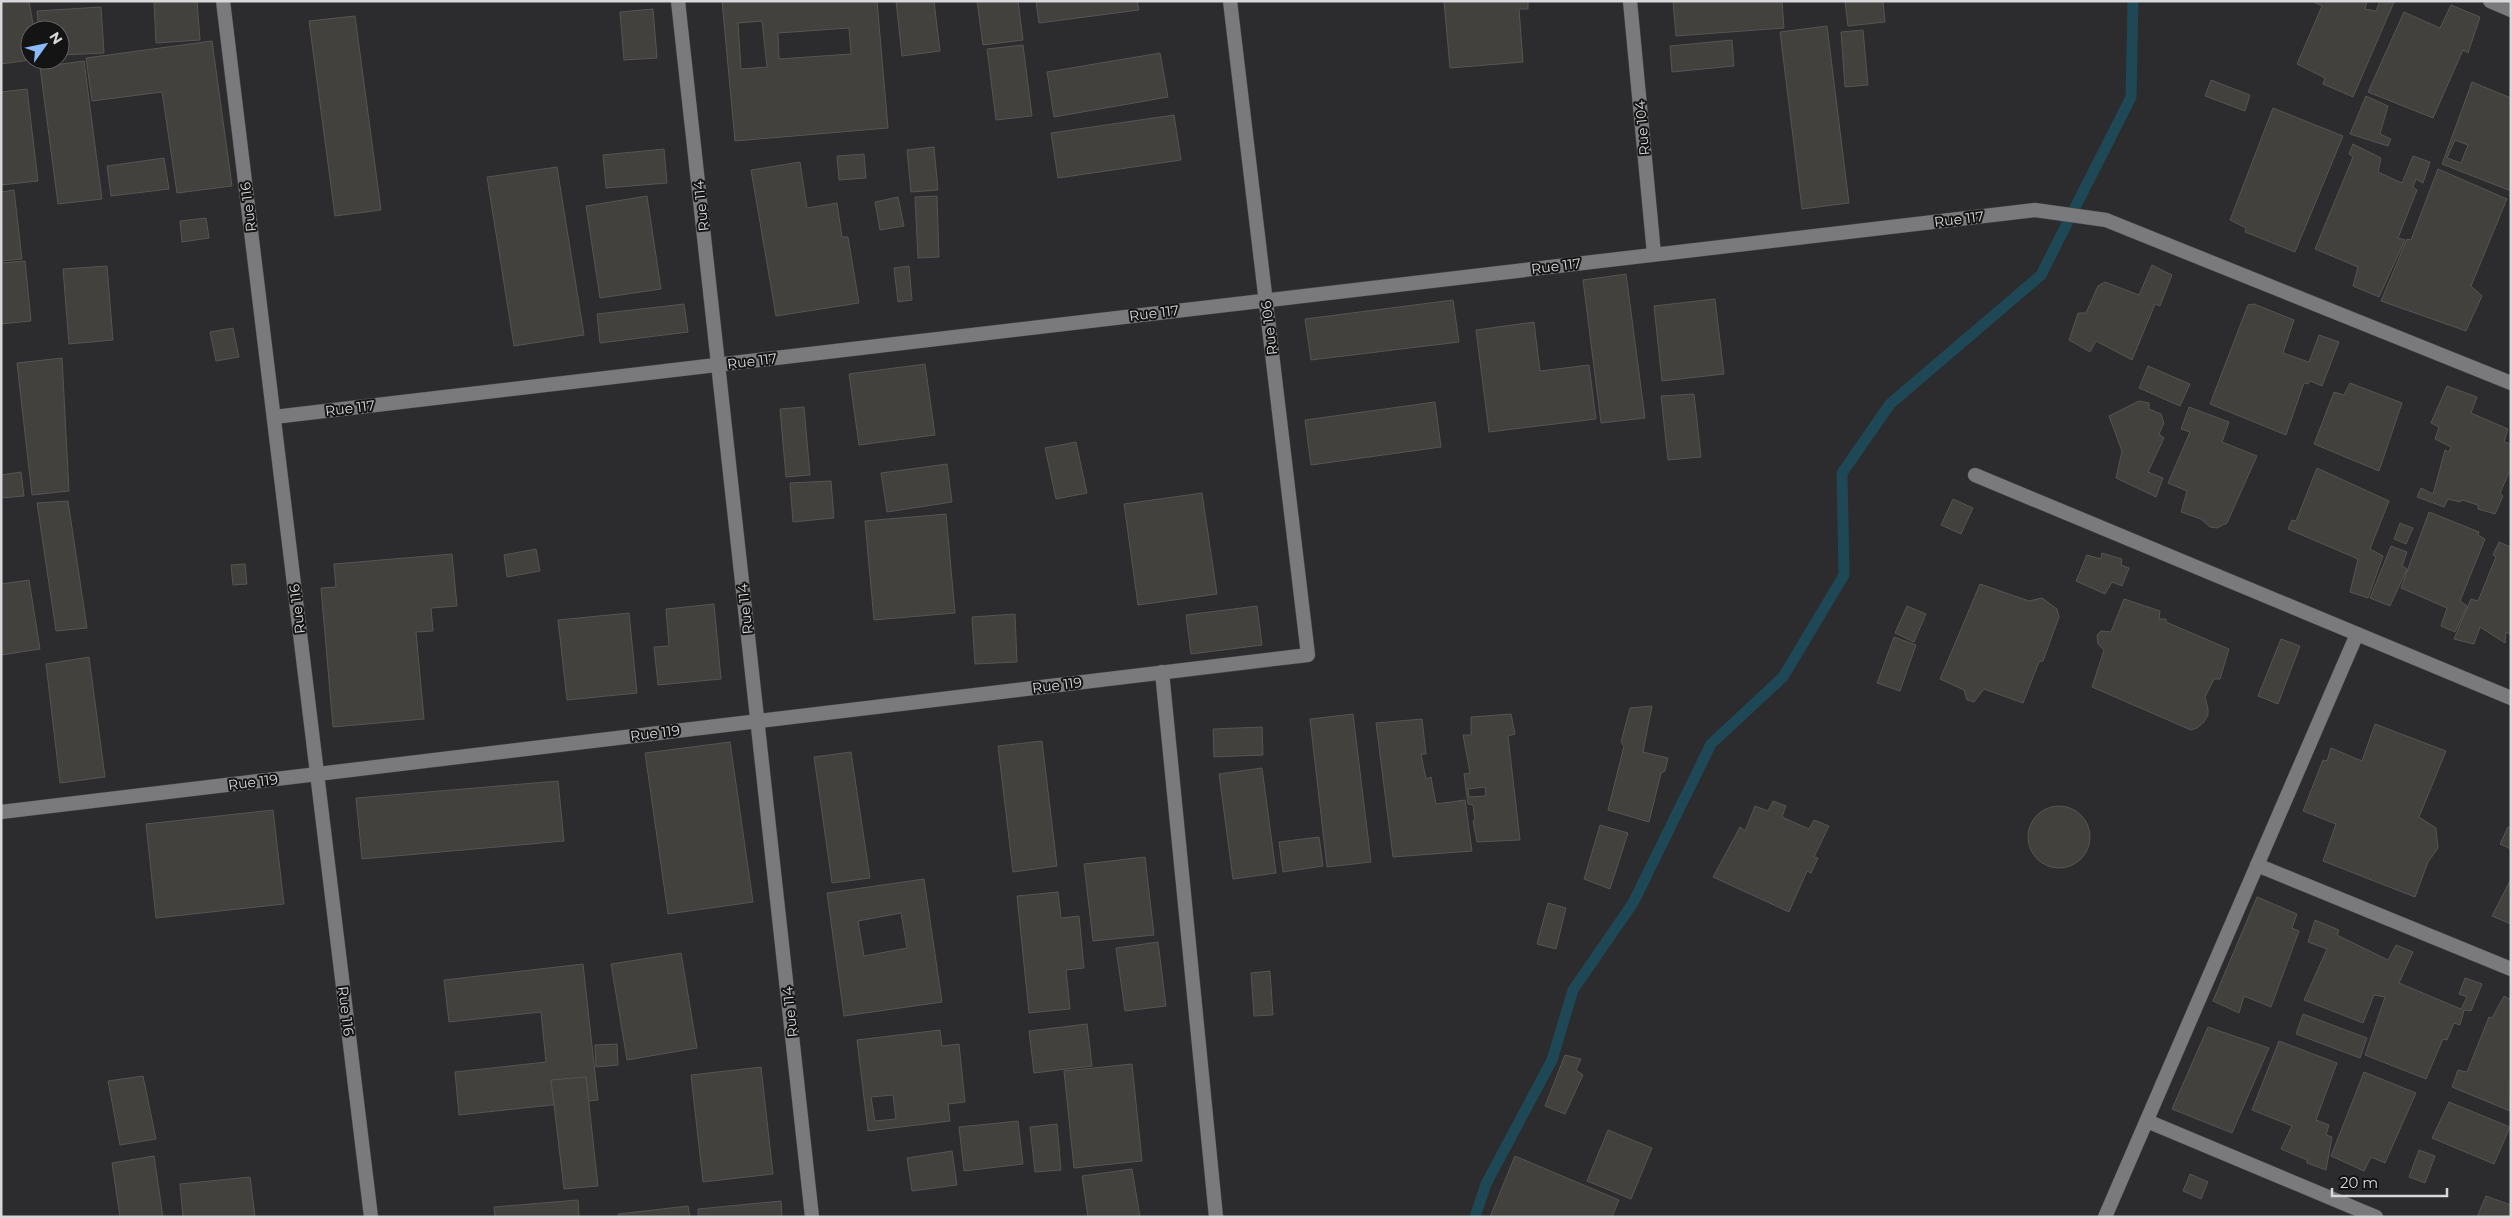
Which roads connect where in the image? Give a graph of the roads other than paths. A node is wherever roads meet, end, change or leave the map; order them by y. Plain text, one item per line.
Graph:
1 (223, 1) edge
2 (678, 1) edge
3 (1230, 1) edge
4 (1630, 1) edge
5 (2490, 1) edge
6 (2511, 10) edge
7 (1654, 254) junction
8 (1266, 300) junction
9 (718, 364) junction
10 (2511, 383) edge
11 (274, 417) junction
12 (1975, 475) dead end
13 (2357, 634) junction
14 (1308, 654) joint
15 (1162, 672) junction
16 (2511, 698) edge
17 (758, 721) junction
18 (317, 774) junction
19 (1, 812) edge
20 (2257, 865) junction
21 (2511, 969) edge
22 (2147, 1121) junction
23 (372, 1217) edge
24 (812, 1217) edge
25 (1216, 1217) edge
26 (2106, 1217) edge
27 (2376, 1217) edge

1 - 11 street, Rue 116
2 - 9 street, Rue 114
3 - 8 street, Rue 106
4 - 7 street, Rue 104
5 - 6 street
7 - 8 street, Rue 117
7 - 10 street, Rue 117
8 - 9 street, Rue 117
8 - 14 street, Rue 106
9 - 11 street, Rue 117
9 - 17 street, Rue 114
11 - 18 street, Rue 116
12 - 13 street
13 - 16 street
13 - 20 street
14 - 15 street, Rue 119
15 - 17 street, Rue 119
15 - 25 street
17 - 18 street, Rue 119
17 - 24 street, Rue 114
18 - 19 street, Rue 119
18 - 23 street, Rue 116
20 - 21 street
20 - 22 street
22 - 26 street
22 - 27 street

